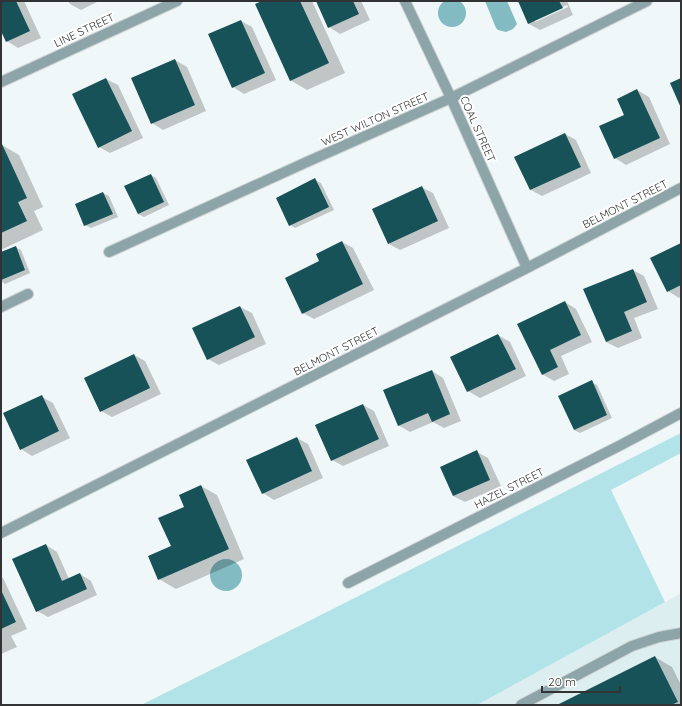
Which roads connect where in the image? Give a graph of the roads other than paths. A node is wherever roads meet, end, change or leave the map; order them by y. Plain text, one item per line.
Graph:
1 (177, 1) edge
2 (405, 1) edge
3 (647, 1) edge
4 (1, 82) edge
5 (451, 98) junction
6 (681, 188) edge
7 (108, 252) dead end
8 (527, 268) junction
9 (28, 294) dead end
10 (1, 307) edge
11 (681, 413) edge
12 (1, 533) edge
13 (348, 583) dead end
14 (681, 633) edge
15 (521, 705) edge

1 - 4 street, LINE STREET
2 - 5 street, COAL STREET
3 - 5 street, WEST WILTON STREET
5 - 7 street, WEST WILTON STREET
5 - 8 street, COAL STREET
6 - 8 street, BELMONT STREET
8 - 12 street, BELMONT STREET
9 - 10 street
11 - 13 street, HAZEL STREET
14 - 15 street

